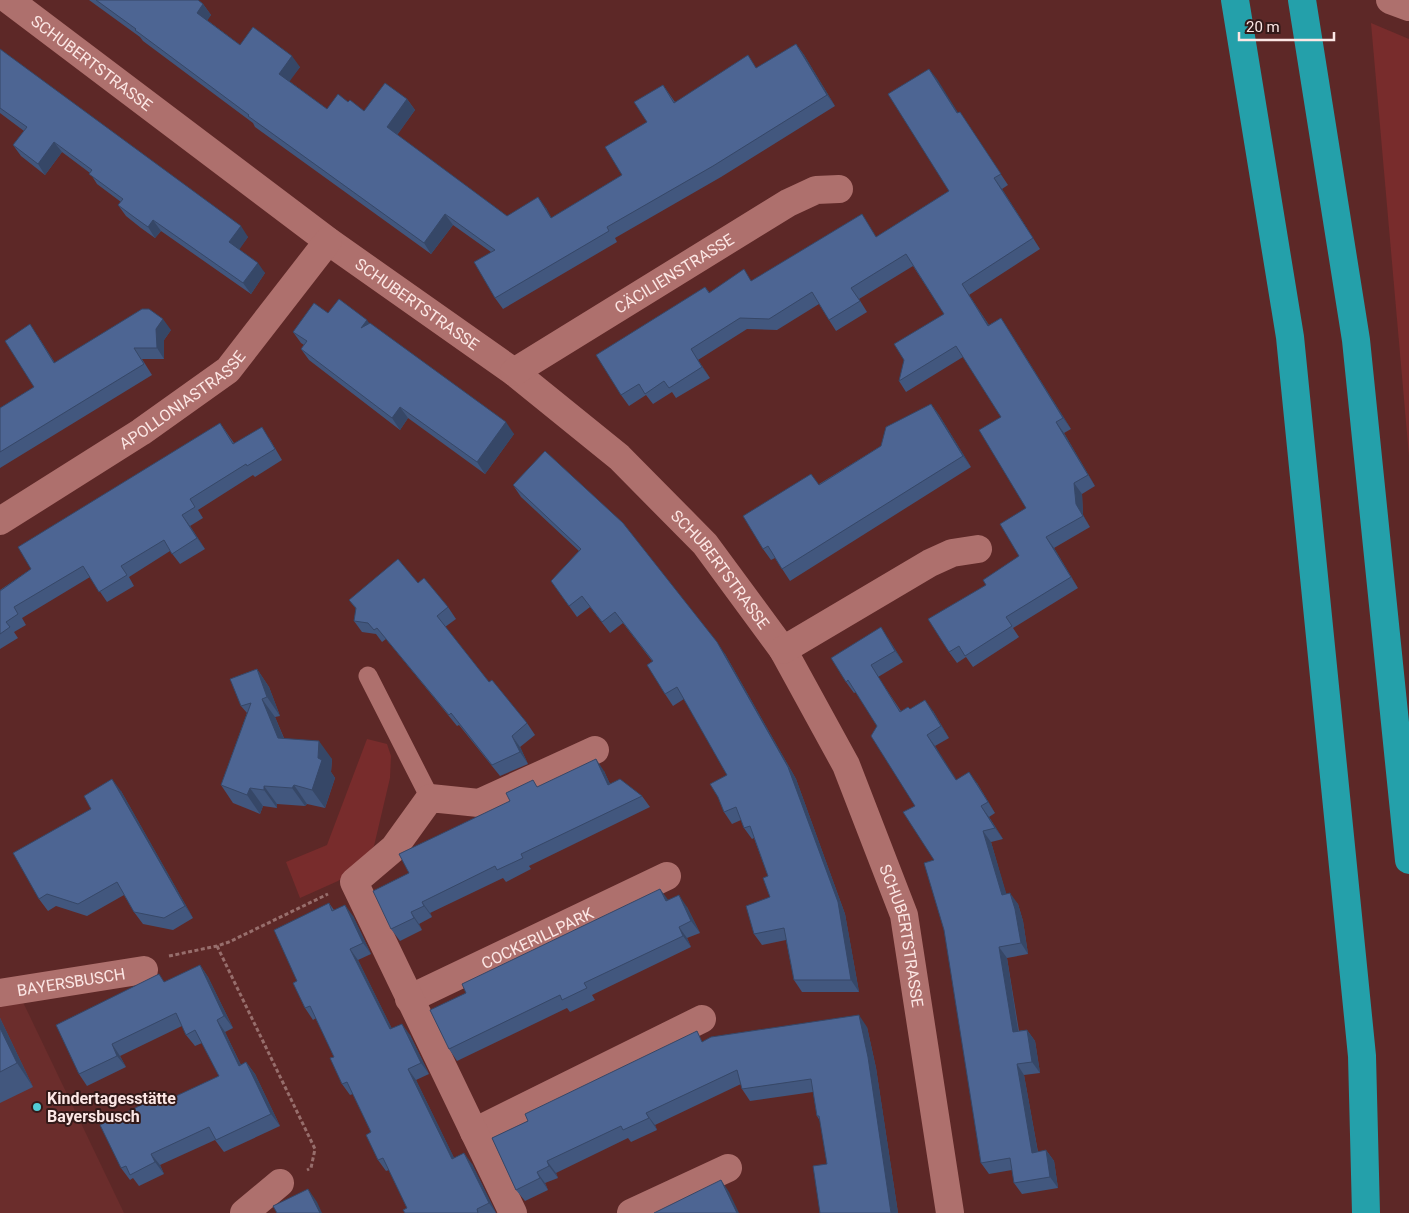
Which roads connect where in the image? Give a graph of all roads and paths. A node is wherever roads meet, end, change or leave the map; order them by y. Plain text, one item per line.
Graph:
1 (9, 0) edge
2 (1235, 0) edge
3 (1302, 0) edge
4 (1390, 0) edge
5 (1409, 8) edge
6 (840, 189) dead end
7 (328, 241) junction
8 (514, 372) junction
9 (0, 521) edge
10 (978, 549) dead end
11 (783, 650) junction
12 (368, 676) dead end
13 (595, 750) dead end
14 (430, 798) junction
15 (1409, 860) edge
16 (667, 876) dead end
17 (354, 882) junction
18 (217, 946) junction
19 (144, 970) joint
20 (0, 993) edge
21 (409, 999) junction
22 (702, 1019) dead end
23 (474, 1132) junction
24 (728, 1168) dead end
25 (280, 1183) joint
26 (244, 1213) edge
27 (513, 1213) edge
28 (631, 1213) edge
29 (950, 1213) edge
30 (1366, 1213) edge

1 - 7 street, SCHUBERTSTRASSE
2 - 30 highway
3 - 15 highway
4 - 5 street
6 - 8 street, CÄCILIENSTRASSE
7 - 8 street, SCHUBERTSTRASSE
7 - 9 street, APOLLONIASTRASSE
8 - 11 street, SCHUBERTSTRASSE
10 - 11 street
11 - 29 street, SCHUBERTSTRASSE
12 - 14 lane
13 - 14 street
14 - 17 street
16 - 21 street, COCKERILLPARK
17 - 18 path
17 - 21 street
18 - 19 path
18 - 25 path
19 - 20 street, BAYERSBUSCH
21 - 23 street
22 - 23 street
23 - 27 street
24 - 28 street
25 - 26 street

